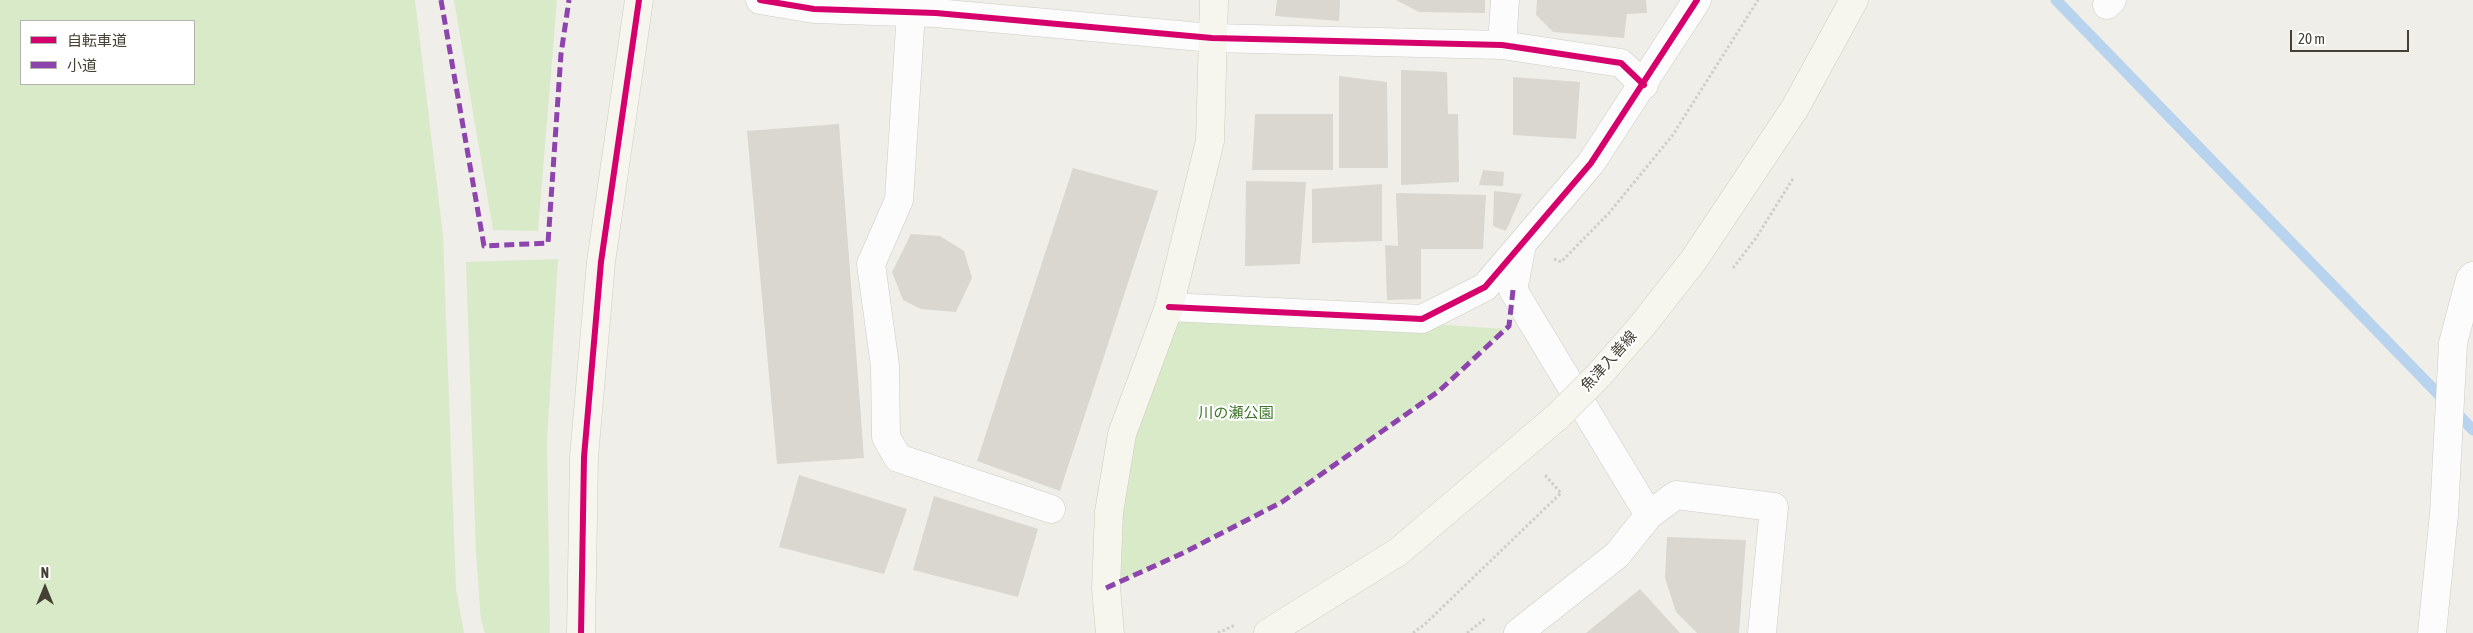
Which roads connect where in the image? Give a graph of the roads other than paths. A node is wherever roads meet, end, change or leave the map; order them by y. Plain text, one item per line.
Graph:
1 (639, 0) edge
2 (760, 0) edge
3 (1214, 0) edge
4 (1505, 0) edge
5 (1697, 0) edge
6 (1854, 0) edge
7 (928, 8) edge
8 (1212, 38) junction
9 (1502, 45) junction
10 (1644, 85) junction
11 (1522, 243) junction
12 (2473, 276) edge
13 (1169, 307) junction
14 (1051, 508) dead end
15 (1649, 515) junction
16 (581, 633) edge
17 (1110, 633) edge
18 (1268, 633) edge
19 (1518, 633) edge
20 (1762, 633) edge
21 (2432, 633) edge

1 - 16 street
2 - 7 street
3 - 8 street
4 - 9 street
5 - 10 street
6 - 18 street, 魚津入善線, bridge
7 - 8 street
7 - 14 street
8 - 9 street
8 - 13 street
9 - 10 street
10 - 11 street
11 - 13 street
11 - 15 street
12 - 21 street
13 - 17 street
15 - 19 street
15 - 20 street

